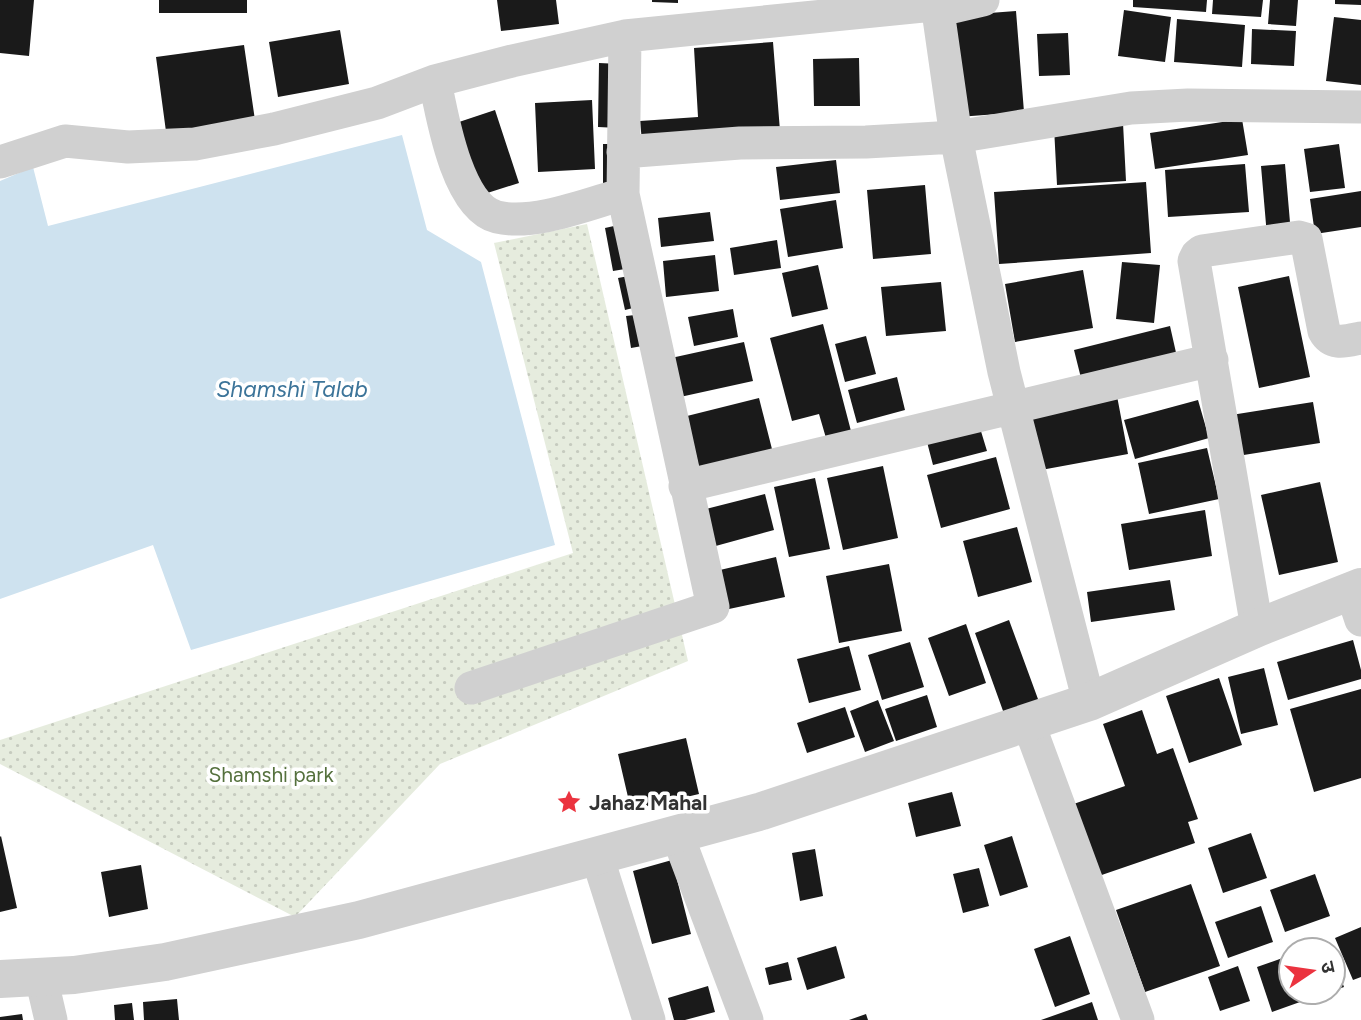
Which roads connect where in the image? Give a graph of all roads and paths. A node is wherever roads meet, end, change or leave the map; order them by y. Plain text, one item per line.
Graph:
1 (982, 0) edge
2 (935, 6) edge
3 (625, 36) junction
4 (435, 81) junction
5 (1361, 107) edge
6 (956, 137) junction
7 (622, 152) junction
8 (0, 162) edge
9 (623, 194) junction
10 (1361, 338) edge
11 (1212, 360) junction
12 (1012, 408) junction
13 (685, 486) junction
14 (1358, 599) edge
15 (1256, 628) junction
16 (471, 688) dead end
17 (1089, 702) junction
18 (1028, 722) junction
19 (677, 834) junction
20 (597, 856) junction
21 (41, 977) junction
22 (0, 979) edge
23 (51, 1020) edge
24 (649, 1020) edge
25 (747, 1020) edge
26 (1138, 1020) edge

1 - 2 street
2 - 3 street
2 - 6 street
3 - 4 street
3 - 7 street
4 - 8 street
4 - 9 street
5 - 6 street
6 - 7 street
6 - 12 street
7 - 9 street
9 - 13 street
10 - 11 street
11 - 12 street
11 - 15 street
12 - 13 street
12 - 17 street
13 - 16 street
14 - 15 street
15 - 17 street
17 - 18 street
18 - 19 street
18 - 26 street
19 - 20 street
19 - 25 street
20 - 21 street
20 - 24 street
21 - 22 street
21 - 23 street

